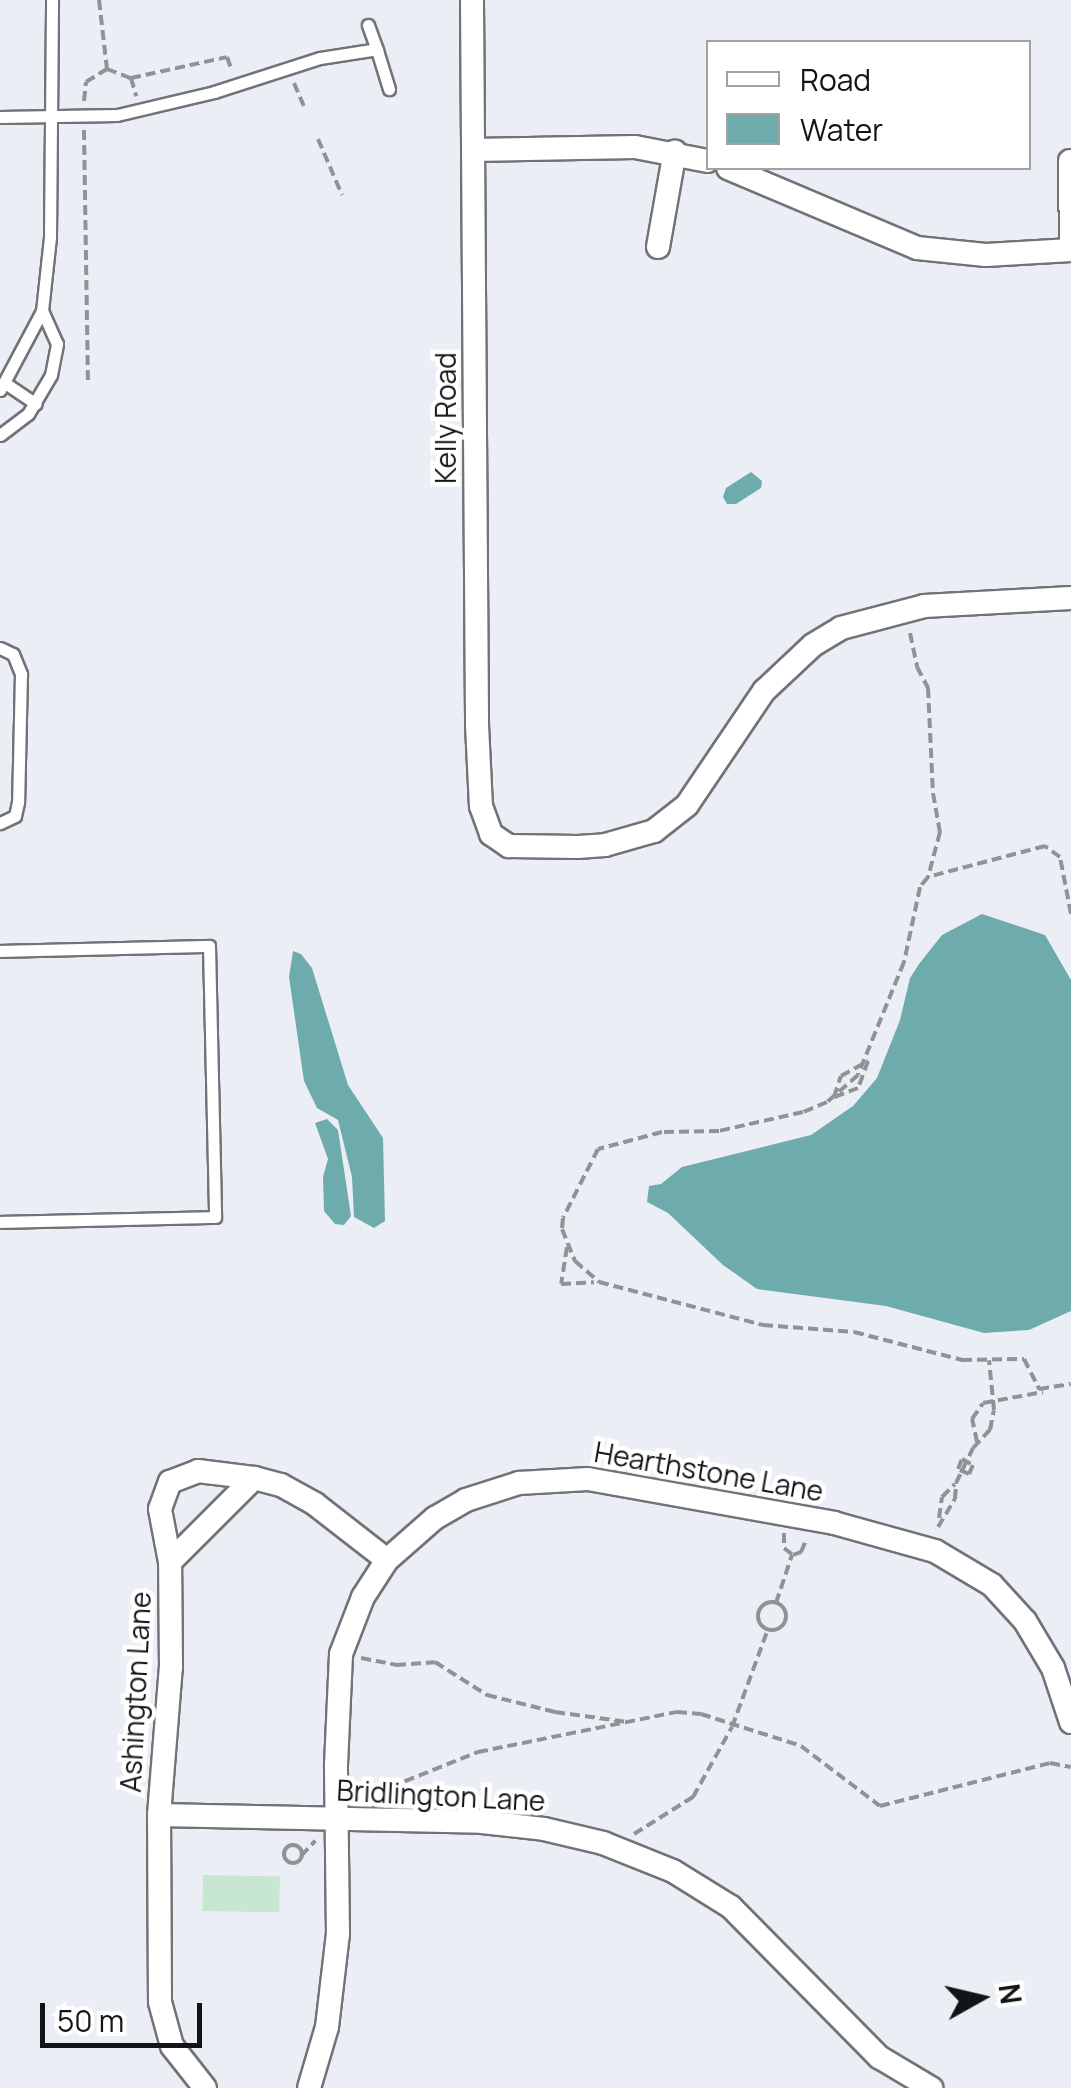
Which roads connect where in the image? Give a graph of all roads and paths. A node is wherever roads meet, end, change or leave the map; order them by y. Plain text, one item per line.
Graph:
1 (52, 0) edge
2 (99, 0) edge
3 (472, 0) edge
4 (368, 24) dead end
5 (377, 50) junction
6 (245, 66) dead end
7 (107, 69) junction
8 (131, 78) junction
9 (389, 89) dead end
10 (138, 110) junction
11 (0, 116) edge
12 (84, 117) junction
13 (53, 118) junction
14 (318, 139) dead end
15 (473, 150) junction
16 (675, 151) junction
17 (706, 159) edge
18 (1070, 161) edge
19 (733, 170) edge
20 (342, 196) dead end
21 (658, 247) dead end
22 (1071, 250) edge
23 (42, 311) junction
24 (88, 385) dead end
25 (3, 386) edge
26 (36, 404) junction
27 (0, 436) edge
28 (1071, 598) edge
29 (906, 608) junction
30 (0, 648) edge
31 (0, 822) edge
32 (928, 876) junction
33 (1071, 914) edge
34 (0, 951) edge
35 (868, 1060) junction
36 (834, 1096) junction
37 (0, 1222) edge
38 (567, 1246) junction
39 (599, 1282) junction
40 (989, 1360) junction
41 (1071, 1384) edge
42 (1047, 1391) junction
43 (977, 1442) junction
44 (254, 1478) junction
45 (956, 1484) junction
46 (939, 1521) junction
47 (927, 1548) junction
48 (792, 1554) dead end
49 (387, 1560) junction
50 (170, 1562) junction
51 (776, 1602) junction
52 (768, 1630) junction
53 (341, 1654) junction
54 (1071, 1722) edge
55 (634, 1723) junction
56 (732, 1727) junction
57 (1071, 1767) edge
58 (159, 1815) junction
59 (339, 1819) junction
60 (622, 1850) junction
61 (301, 1856) dead end
62 (890, 2079) edge
63 (205, 2088) edge
64 (310, 2088) edge
65 (931, 2088) edge

1 - 13 lane
2 - 7 path
3 - 15 street, Kelly Road
4 - 5 lane
5 - 9 lane
5 - 10 lane
6 - 8 path
7 - 8 path
7 - 12 path
8 - 10 path
10 - 12 lane
11 - 13 lane
12 - 13 lane
12 - 24 path
13 - 23 lane
14 - 20 path
15 - 16 street
15 - 29 street, Kelly Road
16 - 17 street
16 - 21 street
18 - 22 street
19 - 22 street
23 - 25 lane
23 - 26 lane
25 - 26 lane
26 - 27 lane
28 - 29 street
29 - 32 path
30 - 31 lane
32 - 33 path
32 - 35 path
34 - 37 lane
35 - 36 path
35 - 36 path
35 - 36 path
36 - 38 path
38 - 39 path
38 - 39 path
39 - 40 path
40 - 42 path
40 - 43 path
41 - 42 path
42 - 43 path
43 - 45 path
44 - 49 street
44 - 50 street, Ashington Lane
44 - 50 street
45 - 46 path
45 - 46 path
46 - 47 path
46 - 47 path
47 - 49 street, Hearthstone Lane
47 - 54 street, Hearthstone Lane
48 - 51 path
49 - 53 street, Hearthstone Lane
50 - 58 street, Ashington Lane
51 - 52 path
51 - 52 path
52 - 56 path
53 - 55 path
53 - 59 street, Hearthstone Lane
55 - 56 path
55 - 59 path
56 - 57 path
56 - 60 path
58 - 59 street, Bridlington Lane
58 - 63 street, Ashington Lane
59 - 60 street, Bridlington Lane
59 - 61 path
59 - 64 street, Hearthstone Lane
60 - 62 street, Bridlington Lane
62 - 65 street, Bridlington Lane

